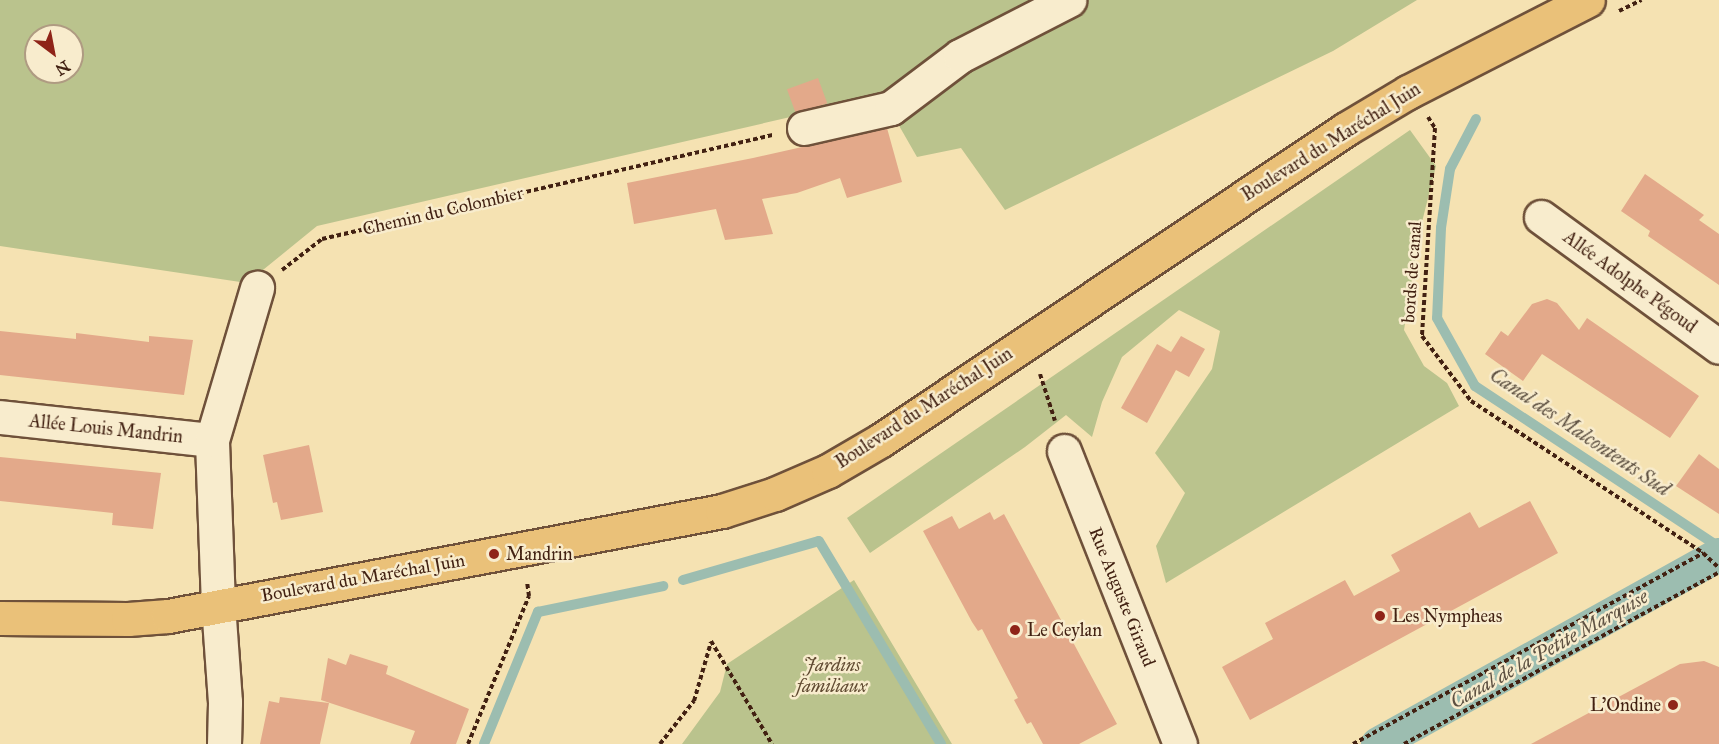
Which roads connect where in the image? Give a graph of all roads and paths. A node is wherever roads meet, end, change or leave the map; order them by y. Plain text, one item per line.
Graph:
1 (1069, 0) edge
2 (1642, 0) edge
3 (1600, 8) edge
4 (1426, 114) dead end
5 (804, 128) joint
6 (1541, 217) dead end
7 (257, 288) joint
8 (1719, 347) edge
9 (1040, 372) dead end
10 (0, 417) edge
11 (212, 440) junction
12 (1064, 451) joint
13 (521, 549) junction
14 (1703, 553) junction
15 (1719, 570) edge
16 (218, 605) junction
17 (0, 618) edge
18 (224, 744) edge
19 (468, 744) edge
20 (660, 744) edge
21 (772, 744) edge
22 (1180, 744) edge
23 (1353, 744) edge
24 (1404, 744) edge

1 - 5 street
2 - 3 path
3 - 13 main road, Boulevard du Maréchal Juin
4 - 14 path, bords de canal
5 - 7 path, Chemin du Colombier
6 - 8 street, Allée Adolphe Pégoud
7 - 11 street
9 - 12 path
10 - 11 street, Allée Louis Mandrin
11 - 16 street
12 - 22 street, Rue Auguste Giraud
13 - 16 main road, Boulevard du Maréchal Juin
13 - 19 path
14 - 15 path, bords de canal
14 - 23 path
15 - 24 path, bords de canal
16 - 17 main road, Boulevard du Maréchal Juin
16 - 18 street
20 - 21 path

